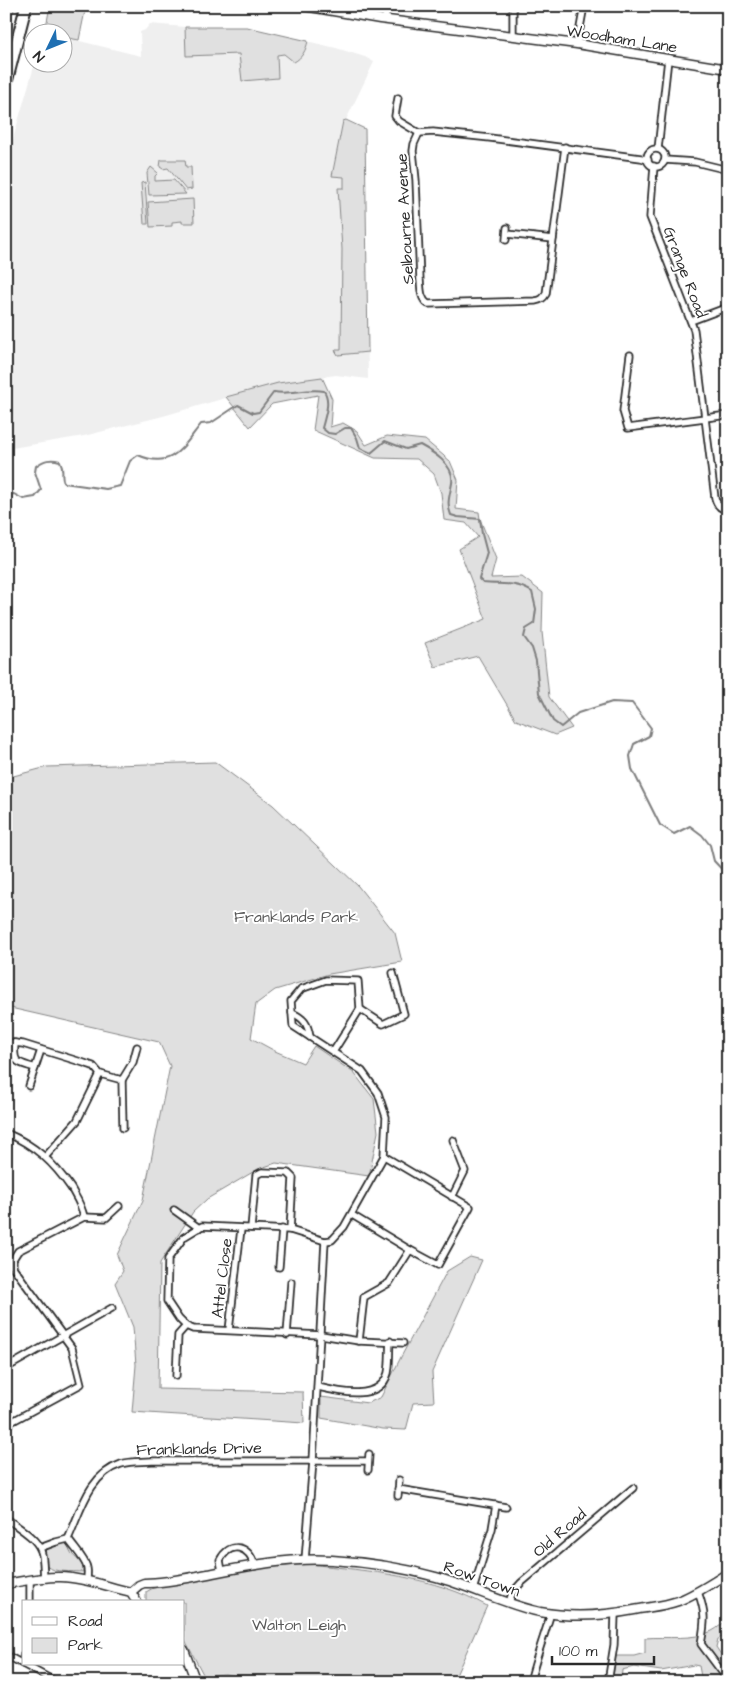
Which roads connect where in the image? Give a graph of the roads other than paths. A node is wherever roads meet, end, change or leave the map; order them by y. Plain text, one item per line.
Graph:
1 (8, 6) edge
2 (26, 6) edge
3 (305, 6) edge
4 (387, 6) edge
5 (513, 6) edge
6 (584, 6) edge
7 (6, 11) edge
8 (385, 20) junction
9 (513, 36) junction
10 (577, 44) junction
11 (668, 59) junction
12 (728, 68) edge
13 (6, 84) edge
14 (398, 98) dead end
15 (389, 108) dead end
16 (396, 109) junction
17 (420, 133) junction
18 (565, 147) junction
19 (658, 149) junction
20 (648, 160) junction
21 (665, 160) junction
22 (654, 166) junction
23 (728, 170) edge
24 (507, 234) dead end
25 (553, 239) junction
26 (728, 307) edge
27 (691, 321) junction
28 (630, 355) dead end
29 (728, 415) edge
30 (704, 419) junction
31 (728, 509) edge
32 (393, 973) dead end
33 (360, 1008) junction
34 (292, 1013) junction
35 (310, 1036) junction
36 (6, 1042) edge
37 (15, 1043) junction
38 (137, 1047) dead end
39 (41, 1050) junction
40 (333, 1052) junction
41 (35, 1068) junction
42 (100, 1074) junction
43 (122, 1080) junction
44 (29, 1086) dead end
45 (123, 1128) dead end
46 (6, 1133) edge
47 (453, 1140) dead end
48 (46, 1156) junction
49 (384, 1156) junction
50 (452, 1197) junction
51 (119, 1206) dead end
52 (174, 1210) dead end
53 (352, 1215) junction
54 (84, 1217) junction
55 (199, 1228) junction
56 (251, 1228) junction
57 (241, 1229) junction
58 (282, 1229) junction
59 (290, 1230) junction
60 (325, 1241) junction
61 (410, 1250) junction
62 (279, 1267) dead end
63 (291, 1282) dead end
64 (112, 1308) dead end
65 (186, 1326) junction
66 (229, 1330) junction
67 (287, 1335) junction
68 (321, 1335) junction
69 (62, 1336) junction
70 (359, 1341) junction
71 (390, 1341) junction
72 (404, 1343) dead end
73 (6, 1368) edge
74 (176, 1376) dead end
75 (318, 1387) junction
76 (6, 1427) edge
77 (369, 1454) dead end
78 (313, 1461) junction
79 (368, 1461) junction
80 (368, 1470) dead end
81 (399, 1480) dead end
82 (633, 1488) dead end
83 (398, 1489) junction
84 (398, 1496) dead end
85 (496, 1505) junction
86 (506, 1506) dead end
87 (6, 1518) edge
88 (68, 1539) junction
89 (40, 1548) junction
90 (305, 1560) junction
91 (255, 1566) junction
92 (222, 1571) junction
93 (728, 1573) edge
94 (44, 1578) junction
95 (30, 1581) junction
96 (90, 1581) junction
97 (6, 1584) edge
98 (473, 1590) junction
99 (131, 1592) junction
100 (698, 1592) junction
101 (30, 1600) edge
102 (136, 1600) edge
103 (509, 1602) junction
104 (551, 1613) junction
105 (615, 1614) junction
106 (185, 1653) edge
107 (6, 1655) edge
108 (22, 1663) edge
109 (27, 1666) edge
110 (728, 1680) edge
111 (56, 1682) edge
112 (196, 1682) edge
113 (530, 1682) edge
114 (608, 1682) edge

1 - 7 highway
2 - 13 highway
3 - 8 street, Woodham Lane
4 - 8 street
5 - 9 street
6 - 10 street
8 - 9 street, Woodham Lane
9 - 10 street, Woodham Lane
10 - 11 street, Woodham Lane
11 - 12 street, Woodham Lane
11 - 19 street
14 - 16 street
15 - 16 street
16 - 17 street, Selbourne Avenue
17 - 18 street, Selbourne Avenue
17 - 25 street, Selbourne Avenue
18 - 20 street, Selbourne Avenue
18 - 25 street, Selbourne Avenue
19 - 20 street
19 - 21 street
20 - 22 street
21 - 22 street
21 - 23 street
22 - 27 street, Grange Road
24 - 25 street
26 - 27 street
27 - 30 street, Grange Road
28 - 30 street
29 - 30 street
30 - 31 street, Grange Road
32 - 33 street
33 - 34 street
33 - 40 street
34 - 35 street
34 - 35 street
35 - 40 street
36 - 37 street
37 - 39 street
37 - 41 street
38 - 43 street
39 - 41 street
39 - 42 street
40 - 49 street
41 - 44 street
42 - 43 street
42 - 48 street
43 - 45 street
46 - 48 street
47 - 50 street
48 - 54 street
49 - 50 street
49 - 53 street
50 - 61 street
51 - 54 street
52 - 55 street
53 - 60 street
53 - 61 street
54 - 69 street
55 - 57 street
55 - 65 street
56 - 57 street
56 - 58 street
56 - 59 street
57 - 66 street, Attel Close
58 - 59 street
58 - 62 street
59 - 60 street
60 - 68 street
61 - 70 street
63 - 67 street
64 - 69 street
65 - 66 street
65 - 74 street
66 - 67 street
67 - 68 street
68 - 70 street
68 - 75 street
69 - 73 street
69 - 76 street
70 - 71 street
71 - 72 street
71 - 75 street
75 - 78 street
77 - 79 street
78 - 79 street, Franklands Drive
78 - 88 street, Franklands Drive
78 - 90 street
79 - 80 street
81 - 83 street
82 - 103 street, Old Road
83 - 84 street
83 - 85 street
85 - 86 street
85 - 98 street
87 - 89 street
88 - 89 street
88 - 96 street
89 - 94 street
90 - 91 street, Row Town
90 - 98 street, Row Town
91 - 92 street, Row Town
91 - 92 street
92 - 99 street, Row Town
93 - 100 street, Row Town
94 - 95 street
94 - 96 street
95 - 97 street
95 - 101 street
96 - 99 street
98 - 103 street, Row Town
99 - 102 street
100 - 105 street, Row Town
100 - 110 street
103 - 104 street, Row Town
104 - 105 street, Row Town
104 - 113 street
105 - 114 street
106 - 112 street
107 - 108 street
109 - 111 street

